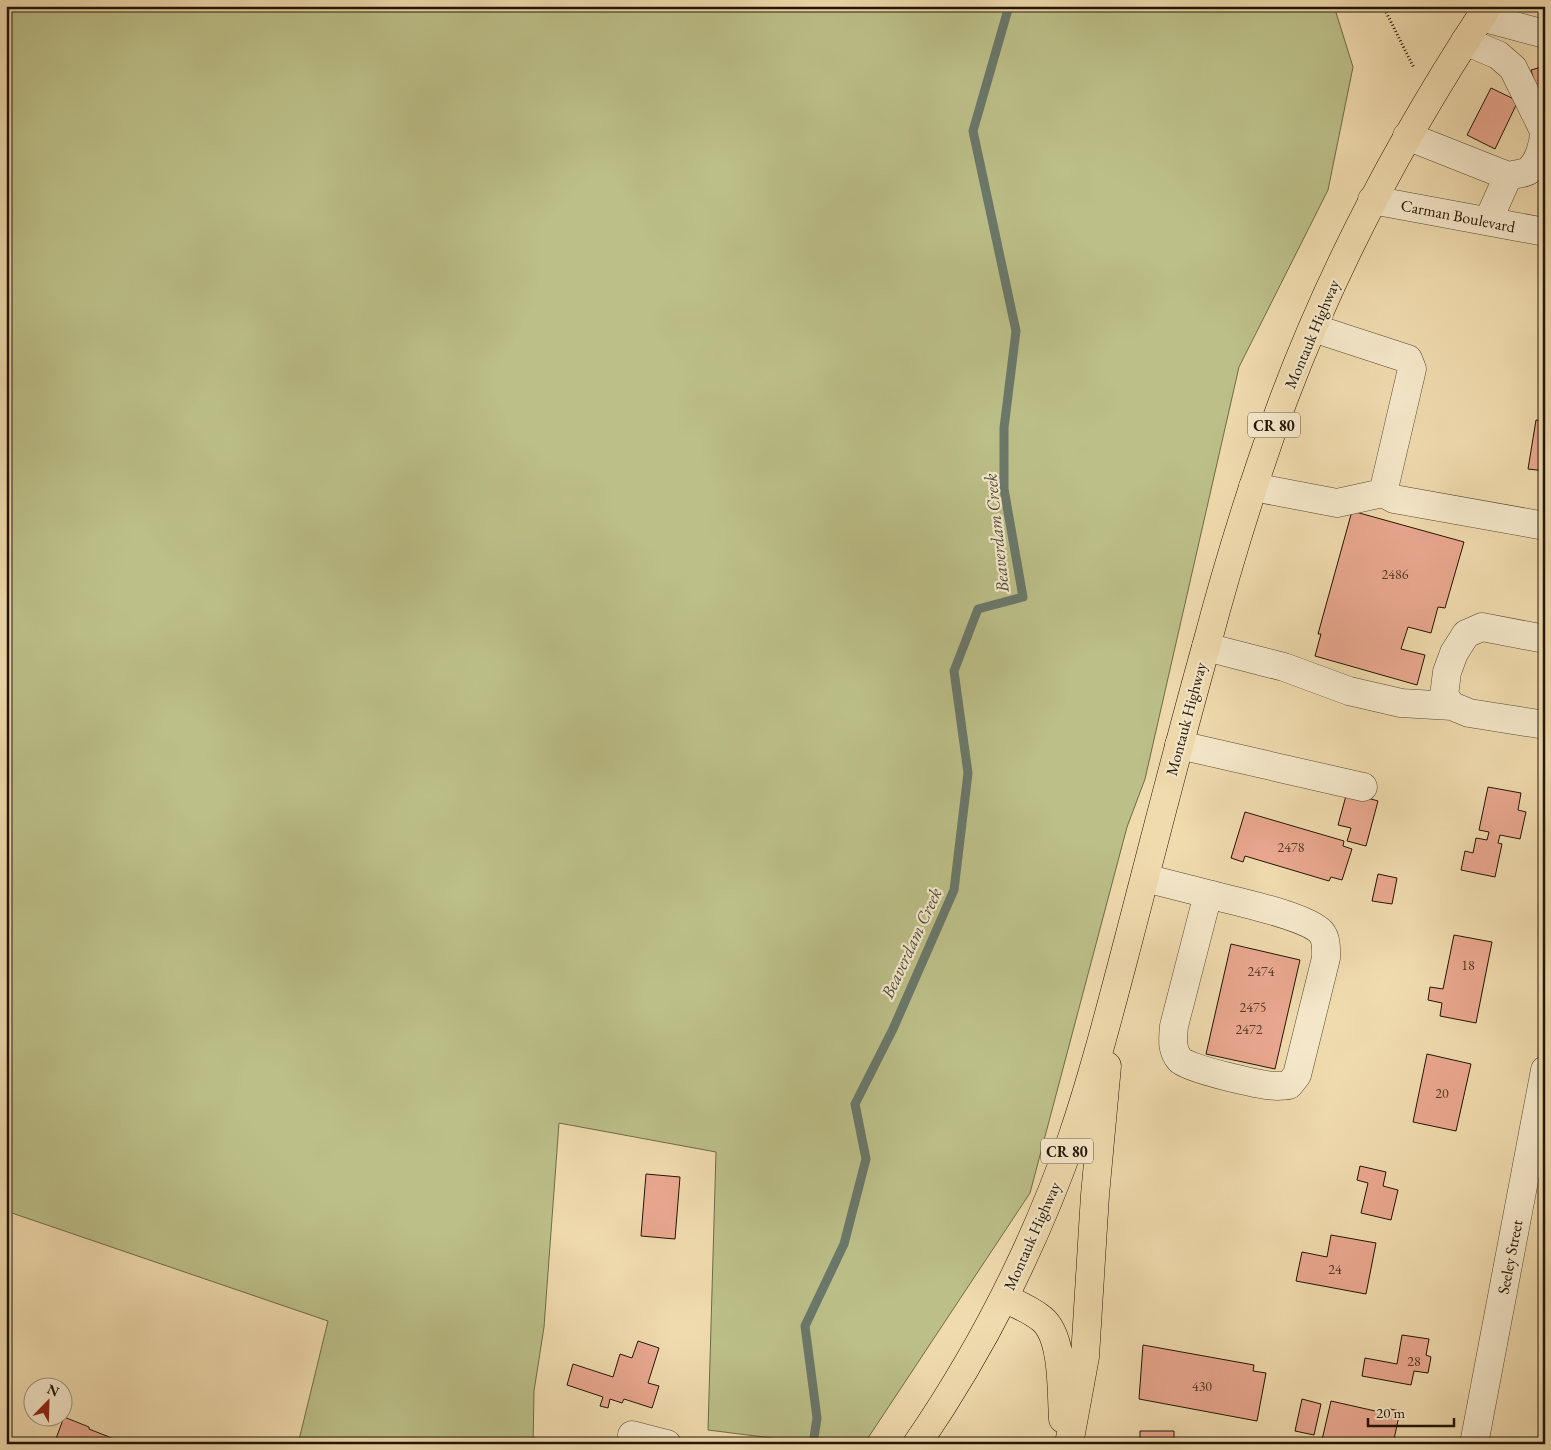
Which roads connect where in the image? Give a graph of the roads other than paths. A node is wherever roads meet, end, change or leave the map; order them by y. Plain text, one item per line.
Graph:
1 (1484, 11) edge
2 (1545, 34) edge
3 (1465, 41) junction
4 (1407, 136) junction
5 (1508, 176) junction
6 (1372, 200) junction
7 (1488, 221) junction
8 (1545, 232) edge
9 (1313, 328) junction
10 (1253, 487) junction
11 (1383, 493) junction
12 (1545, 526) edge
13 (1545, 639) edge
14 (1206, 647) junction
15 (1452, 706) junction
16 (1545, 725) edge
17 (1179, 745) junction
18 (1363, 787) dead end
19 (1145, 878) junction
20 (1208, 894) junction
21 (1113, 997) junction
22 (1545, 1070) edge
23 (1004, 1298) junction
24 (632, 1435) dead end
25 (667, 1444) edge
26 (917, 1444) edge
27 (1064, 1444) edge
28 (1068, 1444) edge
29 (1474, 1444) edge

1 - 2 street
1 - 3 main road, Montauk Highway / CR 80
3 - 4 main road, Montauk Highway / CR 80
3 - 5 street
4 - 5 street
4 - 6 main road, Montauk Highway / CR 80
5 - 7 street
6 - 7 street, Carman Boulevard
6 - 9 main road, Montauk Highway / CR 80
7 - 8 street, Carman Boulevard
9 - 10 main road, Montauk Highway / CR 80
9 - 11 street
10 - 11 street
10 - 14 main road, Montauk Highway / CR 80
11 - 12 street
13 - 15 street
14 - 15 street
14 - 17 main road, Montauk Highway / CR 80
15 - 16 street
17 - 18 street
17 - 19 main road, Montauk Highway / CR 80
19 - 20 street
19 - 21 main road, Montauk Highway / CR 80
20 - 20 street
21 - 23 main road, Montauk Highway / CR 80
21 - 28 main road
22 - 29 street, Seeley Street
23 - 26 main road, Montauk Highway / CR 80
23 - 27 main road
24 - 25 street

